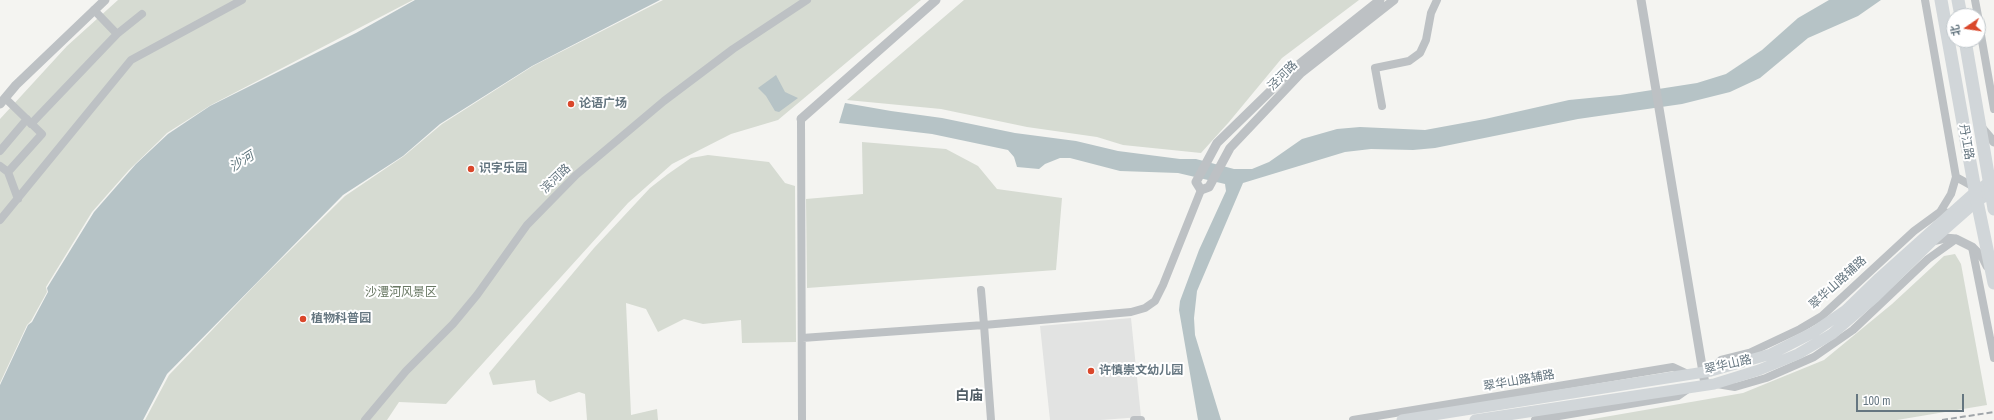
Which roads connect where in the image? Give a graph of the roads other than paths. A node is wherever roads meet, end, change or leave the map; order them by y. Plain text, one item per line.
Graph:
1 (105, 0) edge
2 (242, 0) edge
3 (807, 0) edge
4 (936, 0) edge
5 (1380, 0) edge
6 (1394, 0) edge
7 (1437, 0) edge
8 (1641, 0) edge
9 (1925, 0) edge
10 (1941, 0) edge
11 (94, 10) junction
12 (142, 14) dead end
13 (117, 34) junction
14 (1966, 48) edge
15 (1983, 48) edge
16 (2, 101) edge
17 (1382, 106) dead end
18 (1994, 109) edge
19 (801, 119) joint
20 (29, 121) junction
21 (1979, 125) junction
22 (1994, 142) edge
23 (0, 151) edge
24 (0, 166) edge
25 (8, 172) junction
26 (1956, 177) junction
27 (1992, 186) edge
28 (1205, 188) junction
29 (1975, 193) junction
30 (18, 199) junction
31 (1994, 209) edge
32 (1940, 212) junction
33 (1952, 213) junction
34 (0, 220) edge
35 (1956, 239) junction
36 (1932, 241) junction
37 (1972, 247) junction
38 (1993, 279) edge
39 (981, 290) dead end
40 (984, 325) junction
41 (802, 338) junction
42 (1994, 358) edge
43 (1707, 371) junction
44 (1688, 374) junction
45 (1710, 384) junction
46 (1690, 387) junction
47 (365, 420) edge
48 (802, 420) edge
49 (991, 420) edge
50 (1134, 420) edge
51 (1141, 420) edge
52 (1353, 420) edge
53 (1402, 420) edge
54 (1475, 420) edge
55 (1535, 420) edge

1 - 11 street
2 - 30 street
3 - 47 street, 滨河路
4 - 19 street
5 - 28 street, 泾河路
6 - 28 street, 泾河路
7 - 17 street
8 - 43 street
9 - 26 street
10 - 29 highway, 丹江路
11 - 13 street
11 - 16 street
12 - 13 street
13 - 20 street
14 - 21 highway, 丹江路
15 - 18 street
16 - 20 street
19 - 41 street
20 - 23 street
20 - 25 street
21 - 22 street
21 - 27 highway, 丹江路
24 - 25 street
25 - 30 street
26 - 29 street
26 - 32 street
27 - 29 main road, 翠华山路
27 - 31 highway, 丹江路
28 - 40 street
29 - 33 main road, 翠华山路
29 - 36 main road, 翠华山路
29 - 38 highway, 丹江路
30 - 34 street
32 - 33 street
32 - 43 street, 翠华山路辅路
33 - 43 main road, 翠华山路
35 - 36 street
35 - 37 street
35 - 45 street
36 - 45 main road, 翠华山路
37 - 38 street
37 - 42 street
39 - 40 street
40 - 41 street
40 - 49 street
41 - 48 street
43 - 44 main road, 翠华山路
43 - 45 street
44 - 52 street, 翠华山路辅路
44 - 53 main road, 翠华山路
45 - 46 main road, 翠华山路
46 - 54 main road, 翠华山路
46 - 55 street
50 - 51 street

